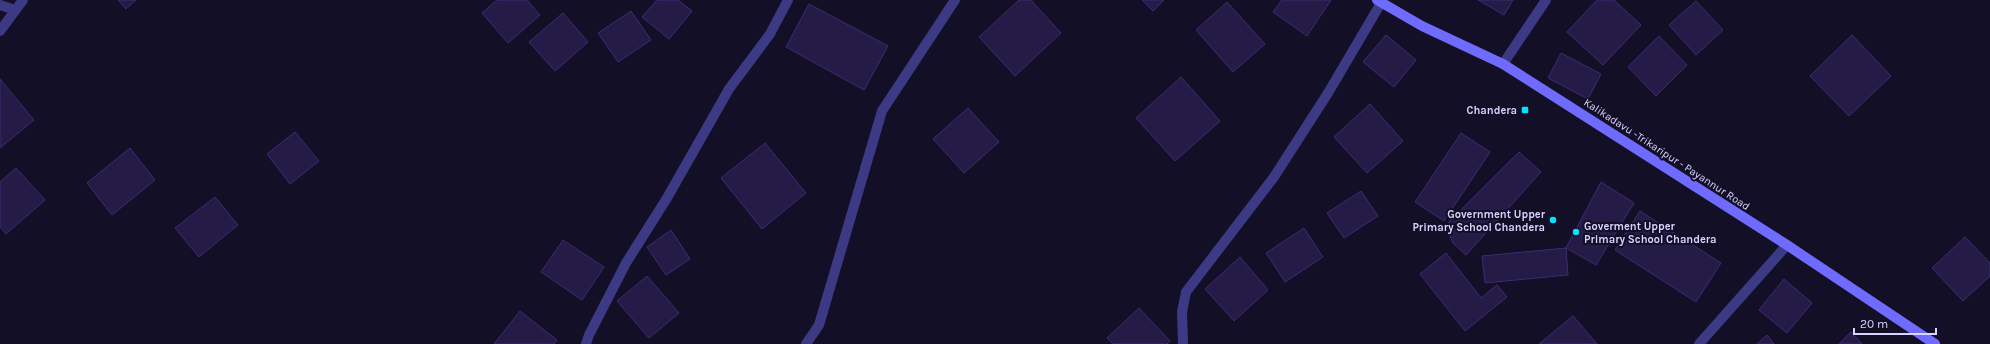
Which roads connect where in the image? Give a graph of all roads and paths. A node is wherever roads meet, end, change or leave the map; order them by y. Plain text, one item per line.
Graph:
1 (23, 0) edge
2 (788, 0) edge
3 (955, 0) edge
4 (1546, 0) edge
5 (1379, 1) edge
6 (0, 5) edge
7 (15, 10) junction
8 (0, 31) edge
9 (1503, 64) junction
10 (1787, 245) junction
11 (586, 344) edge
12 (806, 344) edge
13 (1183, 344) edge
14 (1699, 344) edge
15 (1935, 344) edge

1 - 7 street
2 - 11 street
3 - 12 street
4 - 9 street
5 - 9 main road, Kalikadavu -Trikaripur - Payannur Road
5 - 13 street
6 - 7 street
7 - 8 street
9 - 10 main road, Kalikadavu -Trikaripur - Payannur Road
10 - 14 street
10 - 15 main road, Kalikadavu -Trikaripur - Payannur Road

